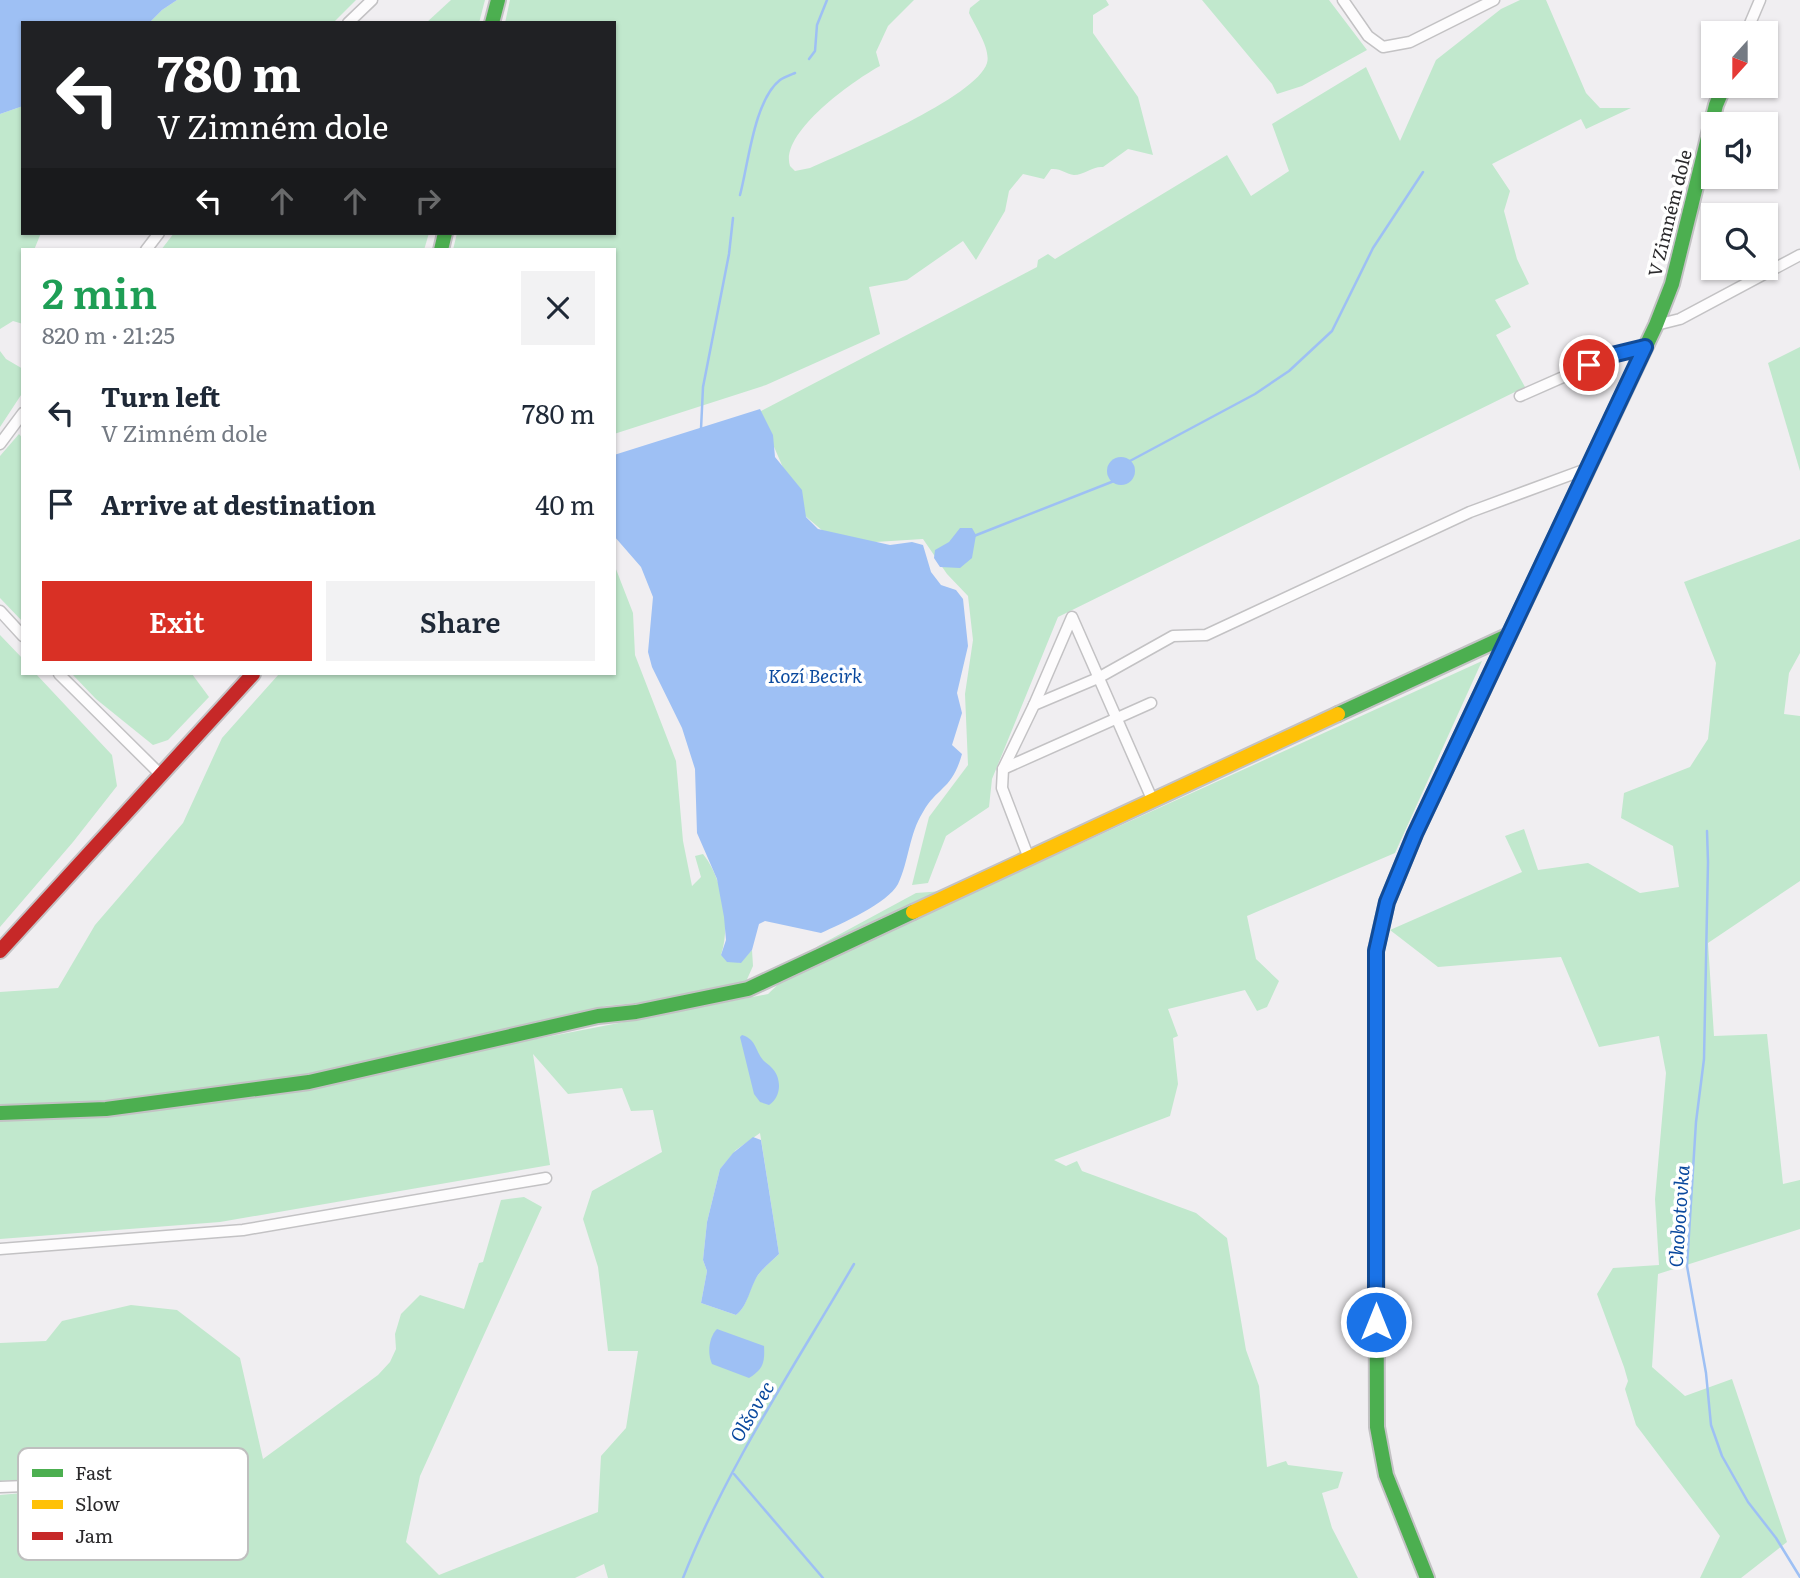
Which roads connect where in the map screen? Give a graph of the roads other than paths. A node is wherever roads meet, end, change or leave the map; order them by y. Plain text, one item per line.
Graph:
1 (372, 0) edge
2 (498, 0) edge
3 (1343, 0) edge
4 (1494, 0) edge
5 (1760, 0) edge
6 (350, 21) edge
7 (493, 21) edge
8 (1751, 21) edge
9 (1719, 98) edge
10 (1800, 255) edge
11 (1656, 325) junction
12 (1645, 347) junction
13 (1520, 396) dead end
14 (21, 416) edge
15 (0, 444) edge
16 (1589, 467) junction
17 (0, 611) edge
18 (21, 634) edge
19 (1509, 635) junction
20 (60, 675) edge
21 (252, 675) edge
22 (1098, 678) junction
23 (1150, 704) dead end
24 (1034, 705) junction
25 (1116, 718) junction
26 (1003, 769) junction
27 (161, 775) junction
28 (1152, 799) junction
29 (1028, 856) junction
30 (0, 951) edge
31 (0, 1114) edge
32 (546, 1178) dead end
33 (0, 1249) edge
34 (18, 1486) edge
35 (0, 1487) edge
36 (1427, 1578) edge

1 - 6 street
2 - 7 street
3 - 4 street
5 - 8 street
9 - 11 street, V Zimném dole
10 - 11 street
11 - 12 street, V Zimném dole
12 - 13 street
12 - 16 street, V Zimném dole
14 - 15 street
16 - 19 street, V Zimném dole
16 - 22 street
17 - 18 street
19 - 28 street
19 - 36 street, V Zimném dole
20 - 27 street
21 - 27 street
22 - 24 street
22 - 24 street
22 - 25 street
23 - 25 street
24 - 26 street
25 - 26 street
25 - 28 street
26 - 29 street
27 - 30 street
28 - 29 street
29 - 31 street
32 - 33 street
34 - 35 street

